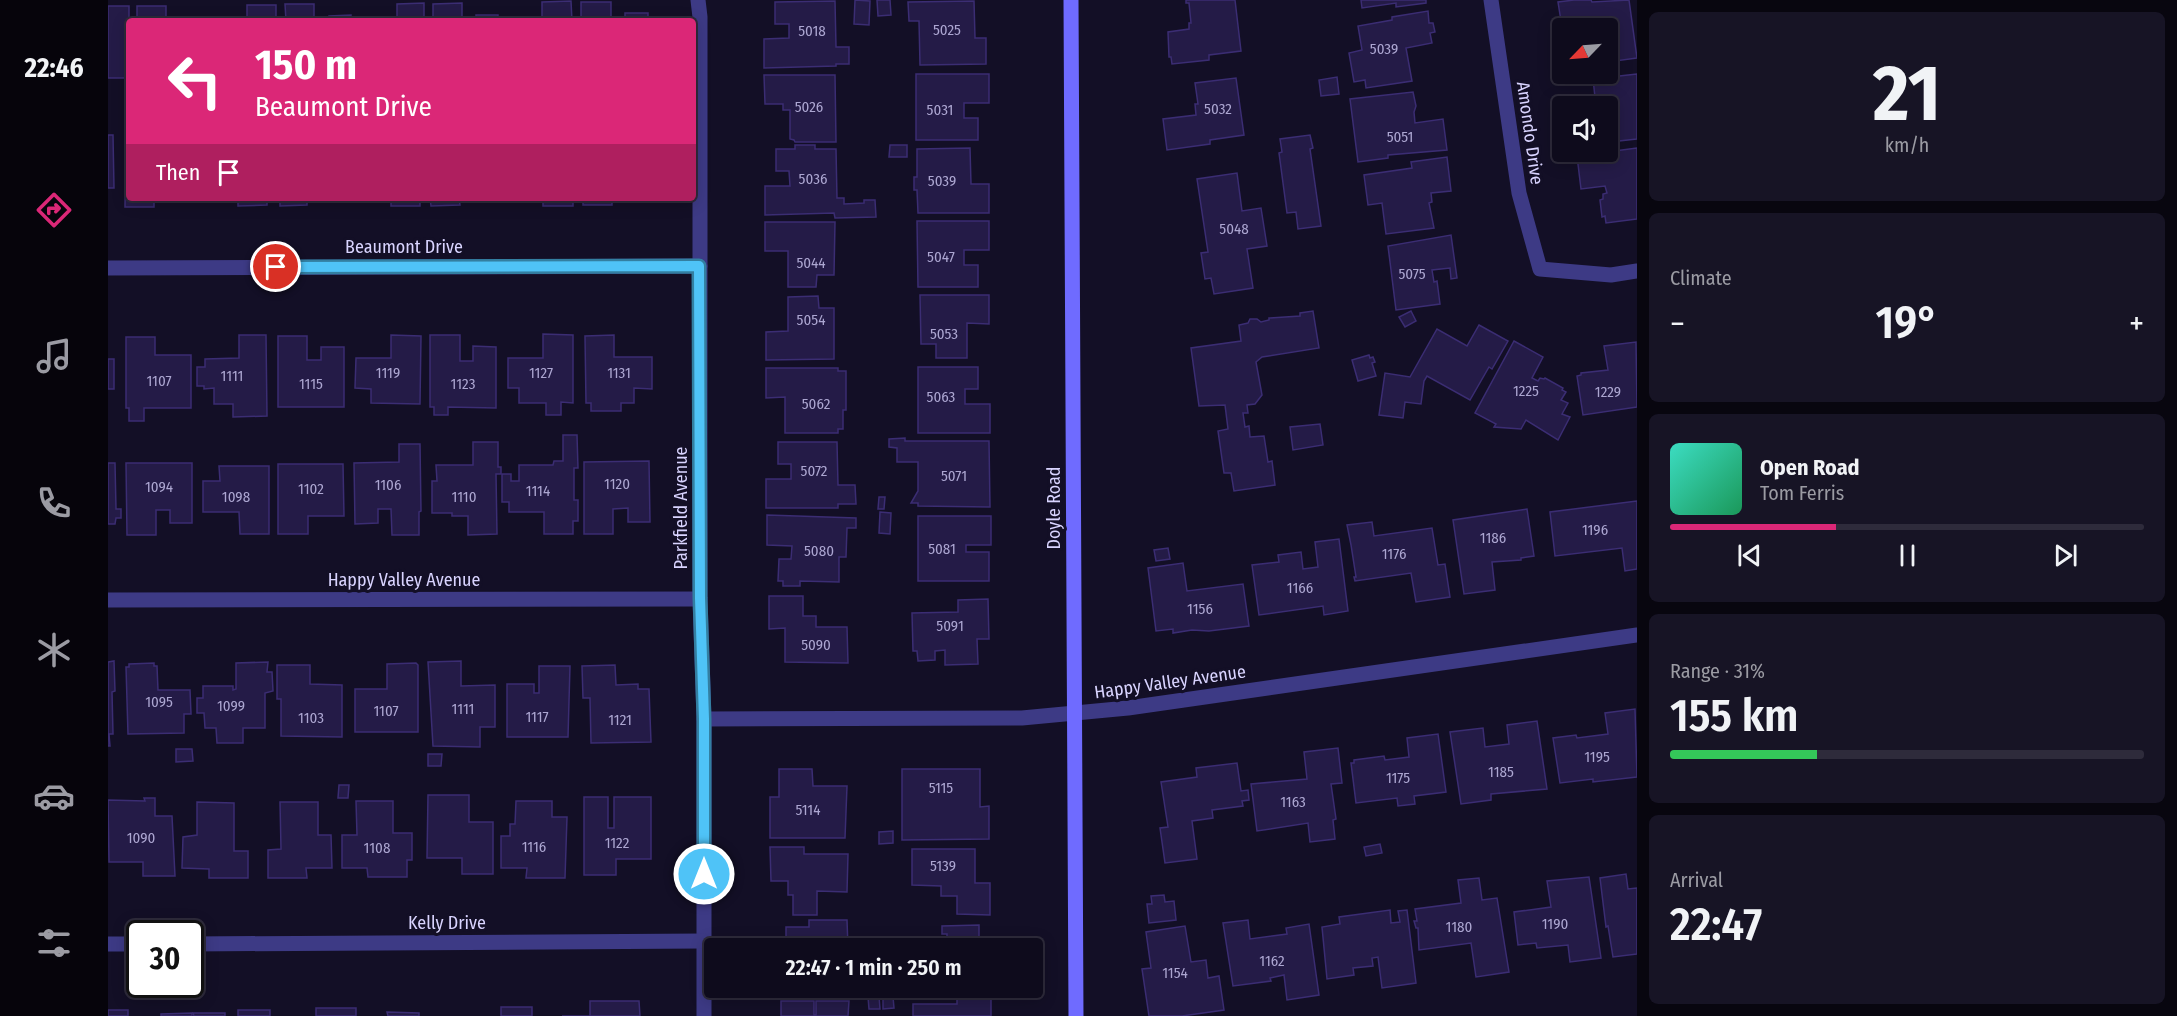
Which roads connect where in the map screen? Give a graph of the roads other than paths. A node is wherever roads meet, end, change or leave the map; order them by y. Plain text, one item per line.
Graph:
1 (698, 0) edge
2 (1071, 0) edge
3 (1491, 0) edge
4 (699, 266) junction
5 (108, 268) edge
6 (1637, 271) edge
7 (700, 598) junction
8 (108, 600) edge
9 (1637, 636) edge
10 (1074, 714) junction
11 (704, 719) junction
12 (703, 941) junction
13 (108, 944) edge
14 (126, 944) edge
15 (204, 944) edge
16 (704, 1016) edge
17 (1076, 1016) edge

1 - 4 street, Parkfield Avenue
2 - 10 main road, Doyle Road
3 - 6 street, Amondo Drive
4 - 5 street, Beaumont Drive
4 - 7 street, Parkfield Avenue
7 - 8 street, Happy Valley Avenue
7 - 11 street, Parkfield Avenue
9 - 10 street, Happy Valley Avenue
10 - 11 street, Happy Valley Avenue
10 - 17 main road, Doyle Road
11 - 12 street, Parkfield Avenue
12 - 15 street, Kelly Drive
12 - 16 street, Parkfield Avenue
13 - 14 street

